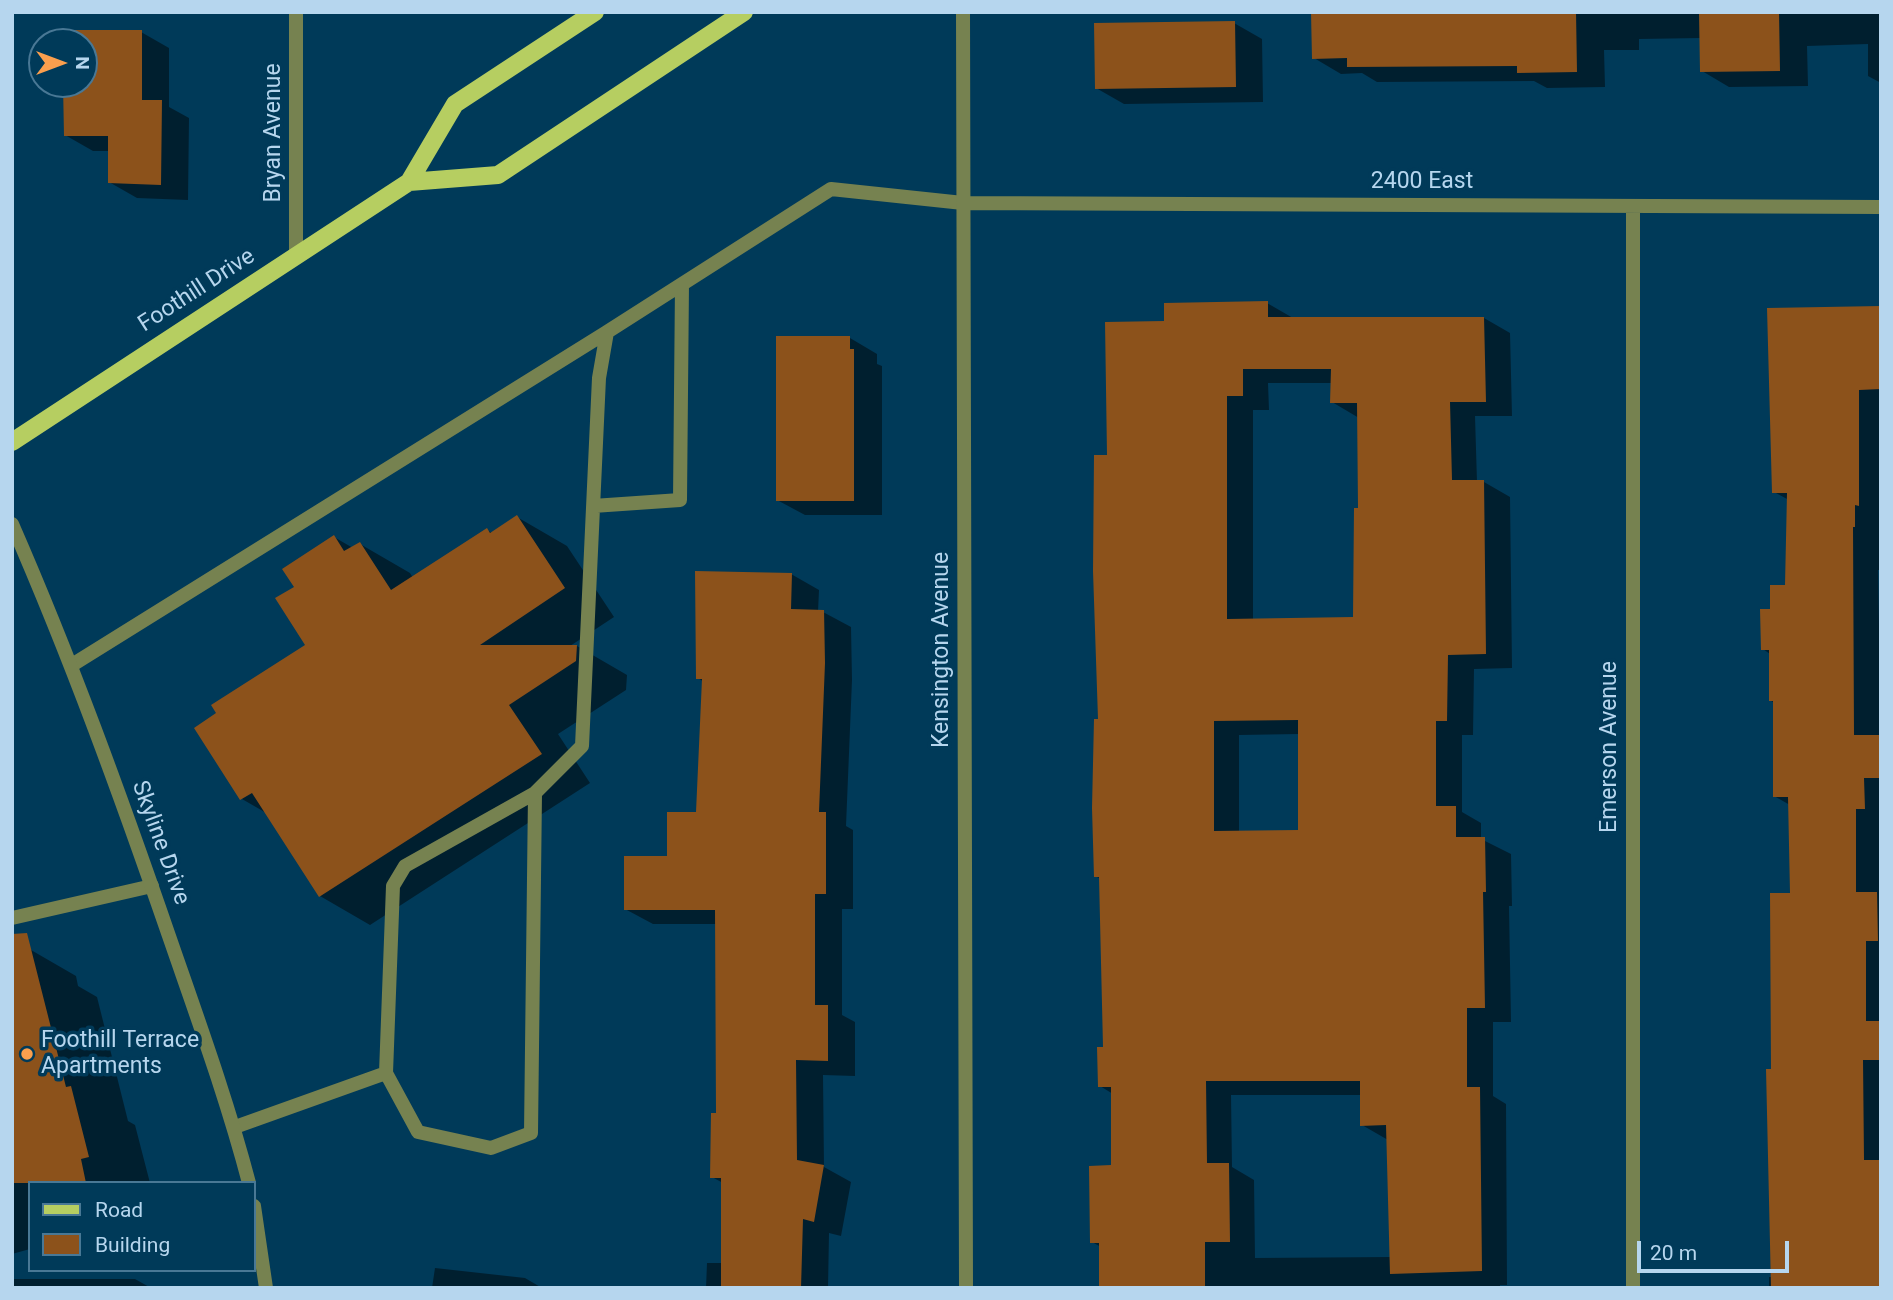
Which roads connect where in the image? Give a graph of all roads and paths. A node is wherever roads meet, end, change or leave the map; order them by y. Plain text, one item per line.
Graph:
1 (296, 12) edge
2 (595, 12) edge
3 (744, 12) edge
4 (964, 12) edge
5 (409, 182) junction
6 (964, 203) junction
7 (1633, 206) junction
8 (1881, 207) edge
9 (296, 254) junction
10 (682, 284) junction
11 (607, 332) junction
12 (12, 442) edge
13 (593, 506) junction
14 (12, 524) edge
15 (72, 665) junction
16 (535, 793) junction
17 (152, 886) junction
18 (12, 918) edge
19 (386, 1073) junction
20 (234, 1127) junction
21 (248, 1181) edge
22 (256, 1220) edge
23 (266, 1288) edge
24 (965, 1288) edge
25 (1633, 1288) edge

1 - 9 street, Bryan Avenue
2 - 5 main road, Foothill Drive
3 - 5 main road, Foothill Drive
4 - 6 street, Kensington Avenue
5 - 9 main road, Foothill Drive
6 - 7 street, 2400 East
6 - 10 street, 2400 East
6 - 24 street, Kensington Avenue
7 - 8 street, 2400 East
7 - 25 street, Emerson Avenue
9 - 12 main road, Foothill Drive
10 - 11 street, 2400 East
10 - 13 street
11 - 13 street
11 - 15 street, 2400 East
13 - 16 street
14 - 15 street, Skyline Drive
15 - 17 street, Skyline Drive
16 - 19 street
16 - 19 street
17 - 18 street
17 - 20 street, Skyline Drive
19 - 20 street
20 - 21 street, Skyline Drive
22 - 23 street

